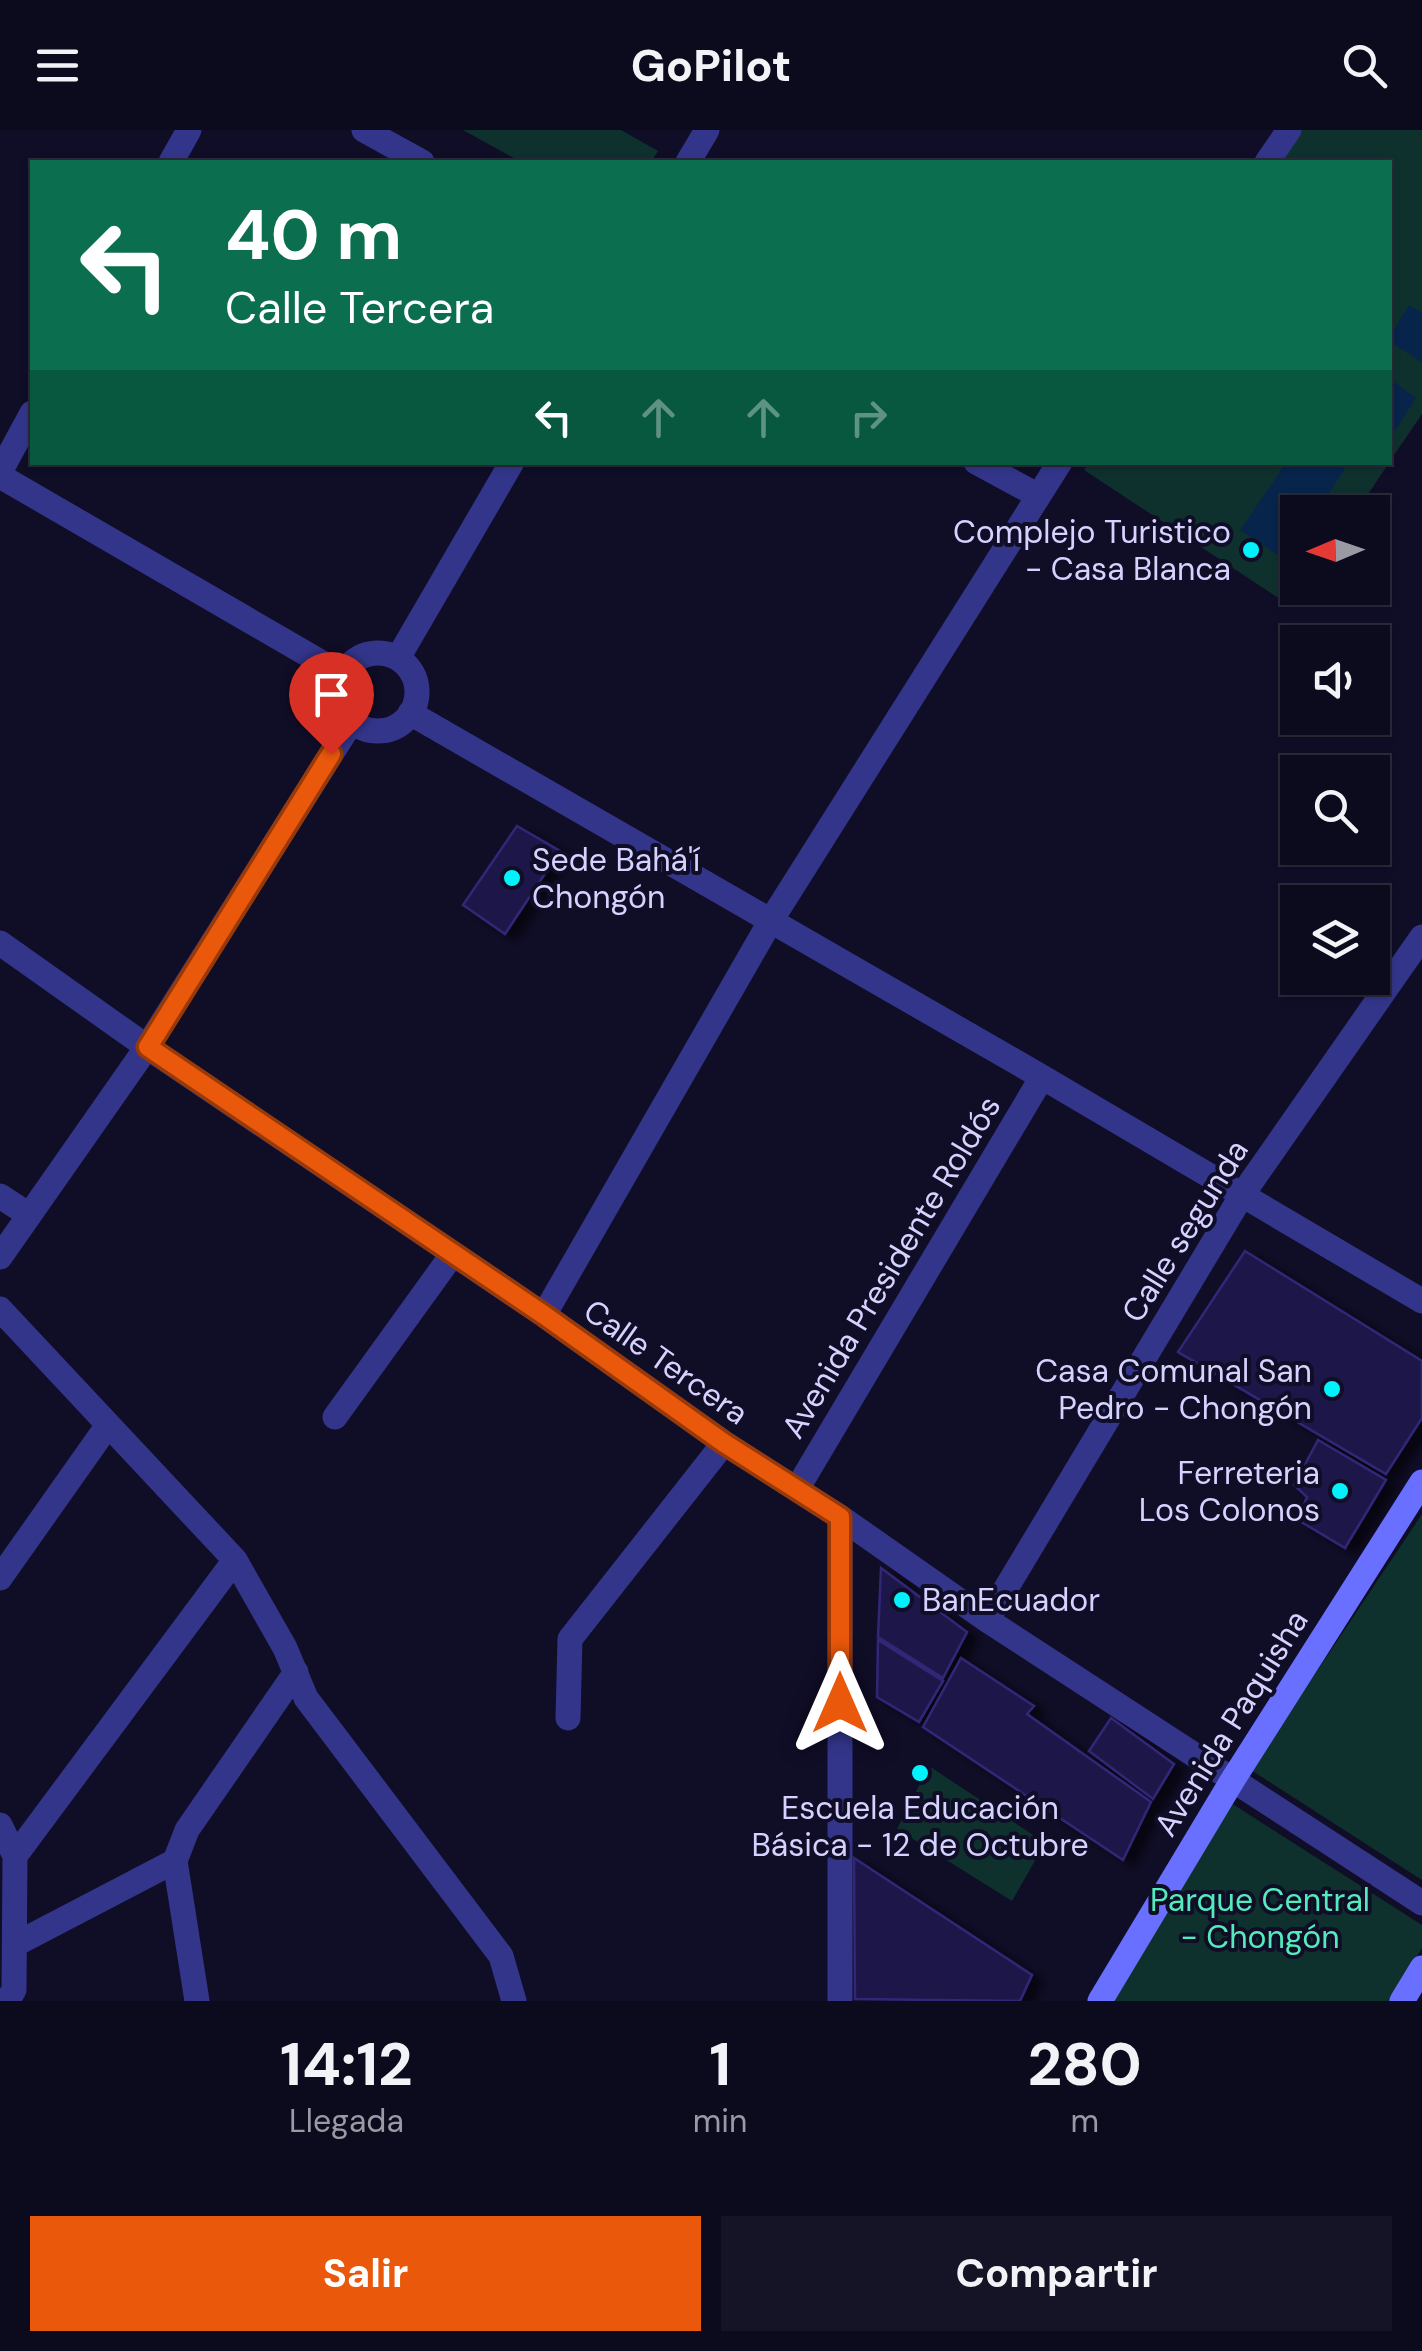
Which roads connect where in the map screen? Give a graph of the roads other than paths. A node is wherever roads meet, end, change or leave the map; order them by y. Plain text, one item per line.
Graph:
1 (189, 130) edge
2 (364, 130) edge
3 (707, 130) edge
4 (1289, 130) edge
5 (172, 160) edge
6 (418, 160) edge
7 (689, 160) edge
8 (1268, 160) edge
9 (30, 418) edge
10 (510, 465) edge
11 (982, 465) edge
12 (1058, 465) edge
13 (0, 474) edge
14 (1037, 495) junction
15 (398, 658) junction
16 (343, 675) junction
17 (410, 714) junction
18 (352, 721) junction
19 (770, 922) junction
20 (1422, 937) edge
21 (0, 943) edge
22 (148, 1047) junction
23 (1042, 1077) junction
24 (1242, 1195) junction
25 (0, 1196) edge
26 (29, 1215) junction
27 (452, 1255) junction
28 (0, 1257) edge
29 (1422, 1301) edge
30 (0, 1310) edge
31 (544, 1315) junction
32 (335, 1416) dead end
33 (108, 1425) junction
34 (724, 1443) junction
35 (1422, 1482) edge
36 (796, 1490) junction
37 (840, 1517) junction
38 (234, 1560) junction
39 (0, 1578) edge
40 (988, 1620) junction
41 (296, 1672) junction
42 (568, 1718) dead end
43 (1232, 1780) junction
44 (0, 1825) edge
45 (15, 1856) junction
46 (175, 1860) junction
47 (1422, 1902) edge
48 (16, 1944) junction
49 (1422, 1968) edge
50 (7, 2001) edge
51 (196, 2001) edge
52 (514, 2001) edge
53 (840, 2001) edge
54 (1100, 2001) edge
55 (1402, 2001) edge

1 - 5 street
2 - 6 street
3 - 7 street
4 - 8 street
9 - 13 street
10 - 15 street
11 - 14 street
12 - 14 street
13 - 16 street
14 - 19 street
15 - 16 street
15 - 17 street
16 - 18 street
17 - 18 street
17 - 19 street
18 - 22 street
19 - 23 street
19 - 31 street
20 - 24 street, Calle segunda
21 - 22 street, Calle Tercera
22 - 26 street
22 - 27 street, Calle Tercera
23 - 24 street
23 - 36 street, Avenida Presidente Roldós
24 - 29 street
24 - 40 street, Calle segunda
25 - 26 street
26 - 28 street
27 - 31 street, Calle Tercera
27 - 32 street
30 - 33 street
31 - 34 street, Calle Tercera
33 - 38 street
33 - 39 street
34 - 36 street, Calle Tercera
34 - 42 street
35 - 43 main road, Avenida Paquisha
36 - 37 street, Calle Tercera
37 - 40 street, Calle Tercera
37 - 53 street
38 - 41 street
38 - 45 street
40 - 43 street, Calle Tercera
41 - 46 street
41 - 52 street
43 - 47 street, Calle Tercera
43 - 54 main road, Avenida Paquisha
44 - 45 street
45 - 48 street
46 - 48 street
46 - 51 street
48 - 50 street
49 - 55 main road

